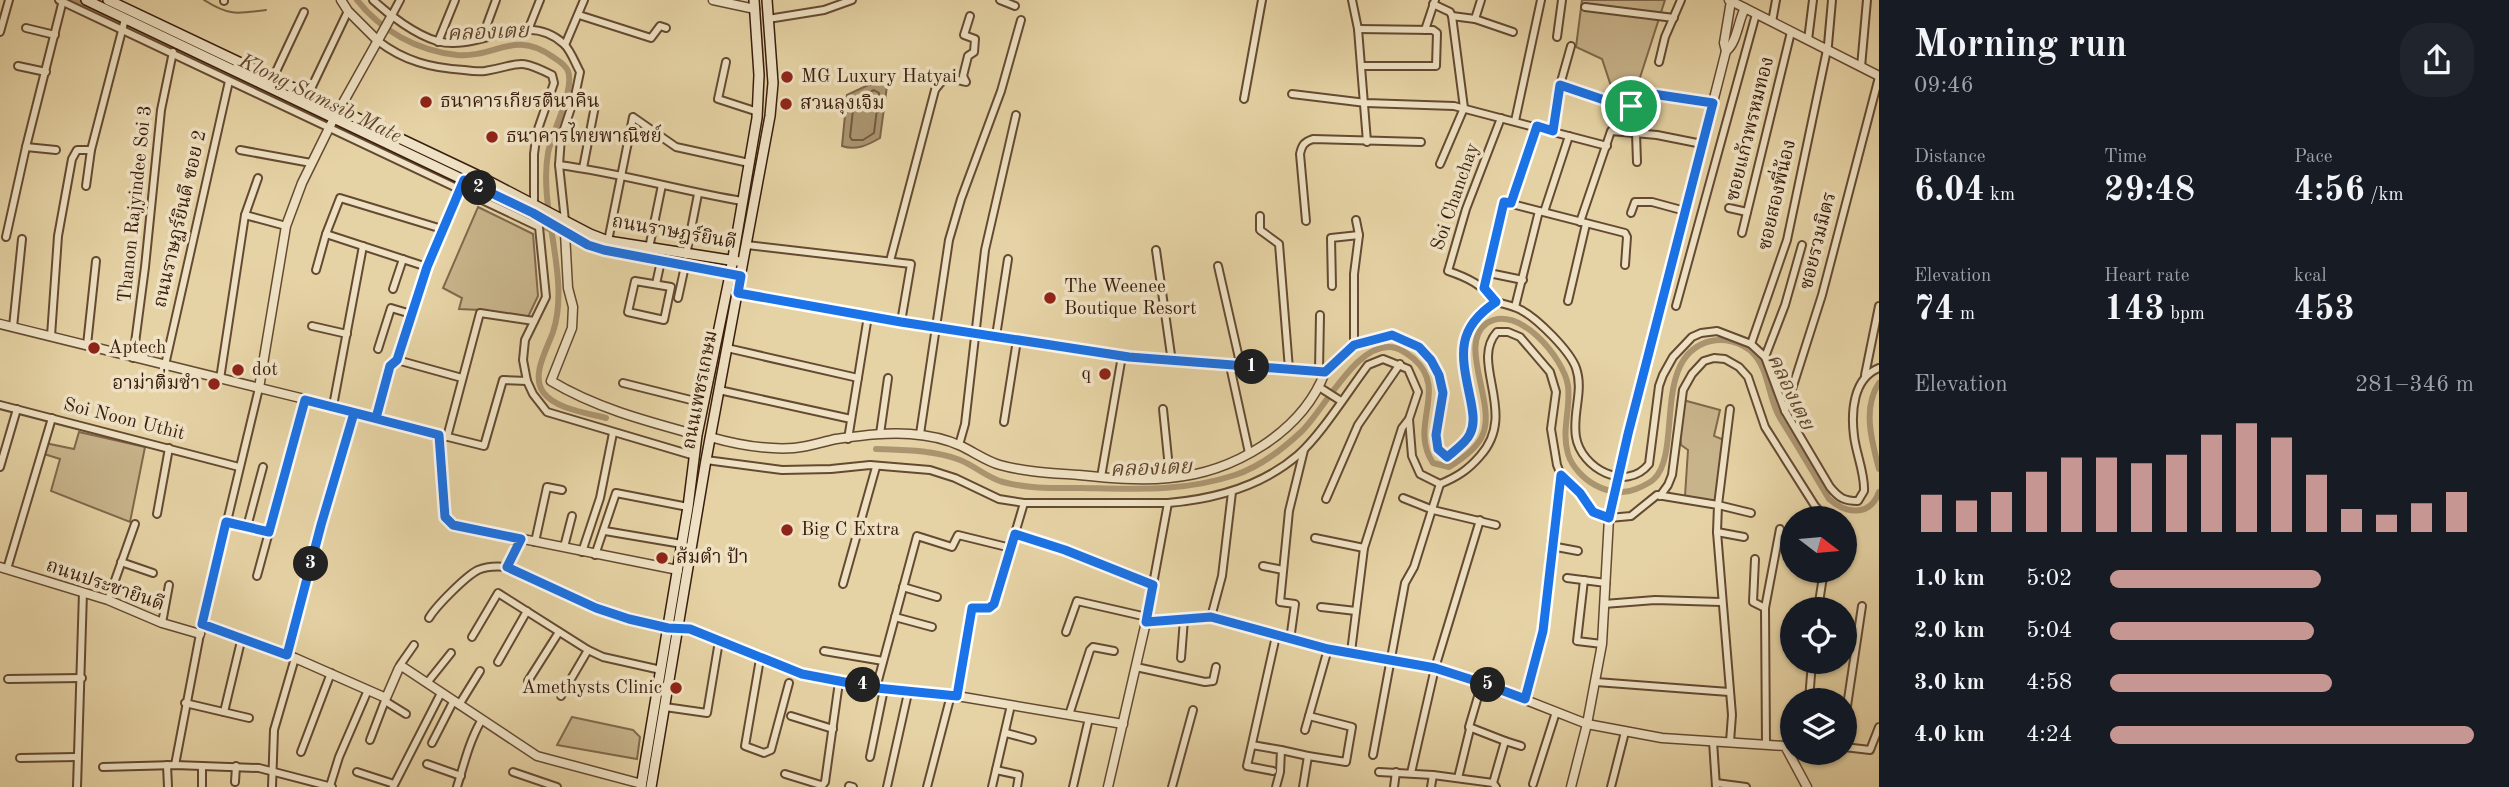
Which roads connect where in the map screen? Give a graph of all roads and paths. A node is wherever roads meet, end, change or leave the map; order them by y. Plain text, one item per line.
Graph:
1 (9, 0) edge
2 (86, 0) edge
3 (108, 0) edge
4 (341, 0) edge
5 (373, 0) edge
6 (400, 0) edge
7 (454, 0) edge
8 (496, 0) edge
9 (540, 0) edge
10 (584, 0) edge
11 (713, 0) edge
12 (852, 0) edge
13 (1000, 0) edge
14 (1262, 0) edge
15 (1352, 0) edge
16 (1481, 0) edge
17 (1541, 0) edge
18 (1562, 0) edge
19 (1681, 0) edge
20 (1731, 0) edge
21 (1776, 0) edge
22 (1813, 0) edge
23 (1832, 0) edge
24 (1867, 0) edge
25 (62, 1) edge
26 (1434, 2) edge
27 (754, 5) edge
28 (1015, 6) dead end
29 (1584, 7) dead end
30 (1745, 8) junction
31 (767, 9) edge
32 (348, 11) junction
33 (304, 12) dead end
34 (127, 14) junction
35 (1756, 14) junction
36 (579, 15) junction
37 (970, 16) dead end
38 (1452, 16) junction
39 (391, 17) junction
40 (1674, 18) junction
41 (1475, 19) junction
42 (1021, 20) dead end
43 (1772, 22) junction
44 (26, 28) dead end
45 (121, 29) junction
46 (666, 29) dead end
47 (1358, 29) junction
48 (528, 30) junction
49 (1425, 30) junction
50 (0, 32) edge
51 (1791, 32) junction
52 (1513, 33) dead end
53 (55, 35) junction
54 (161, 36) junction
55 (1557, 37) dead end
56 (482, 38) junction
57 (1808, 40) junction
58 (378, 41) junction
59 (438, 41) junction
60 (176, 43) junction
61 (565, 45) junction
62 (157, 46) junction
63 (1571, 46) dead end
64 (1825, 49) junction
65 (1726, 51) junction
66 (173, 54) junction
67 (726, 62) dead end
68 (1659, 62) dead end
69 (18, 66) dead end
70 (1361, 66) junction
71 (1861, 66) junction
72 (46, 72) junction
73 (1879, 76) edge
74 (273, 78) junction
75 (229, 81) junction
76 (1560, 85) junction
77 (1292, 94) dead end
78 (308, 95) junction
79 (575, 96) junction
80 (1244, 99) dead end
81 (1366, 103) junction
82 (1713, 103) junction
83 (1464, 108) junction
84 (758, 112) junction
85 (336, 114) junction
86 (1016, 115) dead end
87 (1501, 117) junction
88 (1515, 121) junction
89 (1537, 126) junction
90 (329, 129) junction
91 (1553, 131) junction
92 (1636, 133) junction
93 (1569, 136) junction
94 (1367, 142) junction
95 (1420, 142) dead end
96 (1702, 144) junction
97 (1607, 146) junction
98 (26, 147) junction
99 (56, 150) dead end
100 (91, 150) junction
101 (240, 150) dead end
102 (1637, 162) dead end
103 (311, 163) junction
104 (749, 163) junction
105 (1440, 164) dead end
106 (559, 165) junction
107 (583, 168) junction
108 (622, 176) junction
109 (258, 178) dead end
110 (464, 180) junction
111 (662, 185) junction
112 (86, 186) dead end
113 (460, 191) junction
114 (698, 194) junction
115 (742, 201) junction
116 (1507, 203) junction
117 (1729, 208) dead end
118 (533, 209) junction
119 (1685, 211) junction
120 (1541, 212) junction
121 (1747, 212) junction
122 (1631, 213) dead end
123 (245, 215) junction
124 (1260, 216) dead end
125 (1356, 220) dead end
126 (565, 221) junction
127 (1306, 221) dead end
128 (1583, 223) junction
129 (286, 226) junction
130 (442, 229) junction
131 (565, 233) junction
132 (1742, 233) dead end
133 (326, 234) junction
134 (1359, 235) junction
135 (6, 237) dead end
136 (22, 239) dead end
137 (608, 241) junction
138 (747, 245) junction
139 (1802, 245) dead end
140 (363, 246) junction
141 (649, 248) junction
142 (1156, 250) dead end
143 (686, 254) junction
144 (403, 259) junction
145 (1008, 259) dead end
146 (96, 261) dead end
147 (661, 261) junction
148 (732, 261) junction
149 (890, 261) junction
150 (743, 262) junction
151 (1625, 265) dead end
152 (685, 266) junction
153 (1218, 266) dead end
154 (427, 267) junction
155 (316, 270) dead end
156 (1489, 273) junction
157 (730, 275) junction
158 (741, 276) junction
159 (1523, 280) junction
160 (656, 284) junction
161 (1332, 286) dead end
162 (1484, 288) junction
163 (393, 289) dead end
164 (738, 293) junction
165 (678, 298) dead end
166 (1568, 301) dead end
167 (1496, 302) junction
168 (1676, 306) dead end
169 (1879, 306) edge
170 (1515, 307) junction
171 (411, 314) junction
172 (1320, 315) dead end
173 (868, 316) junction
174 (534, 321) junction
175 (901, 322) junction
176 (0, 324) edge
177 (312, 326) dead end
178 (13, 327) junction
179 (936, 327) junction
180 (347, 334) junction
181 (977, 334) junction
182 (51, 336) junction
183 (996, 336) junction
184 (1017, 340) junction
185 (1751, 344) junction
186 (87, 345) junction
187 (1354, 345) junction
188 (727, 348) junction
189 (378, 349) dead end
190 (1122, 356) junction
191 (1765, 357) junction
192 (133, 358) junction
193 (397, 360) junction
194 (1172, 362) junction
195 (165, 365) junction
196 (1400, 365) junction
197 (1230, 366) junction
198 (1241, 367) junction
199 (1879, 368) edge
200 (1289, 369) junction
201 (1322, 371) junction
202 (1865, 375) junction
203 (462, 378) junction
204 (858, 378) junction
205 (888, 378) dead end
206 (220, 379) junction
207 (527, 382) junction
208 (622, 383) dead end
209 (1319, 387) junction
210 (259, 388) junction
211 (719, 390) junction
212 (305, 400) junction
213 (1341, 401) junction
214 (703, 403) junction
215 (0, 405) edge
216 (333, 406) junction
217 (17, 409) junction
218 (1163, 409) dead end
219 (1730, 409) dead end
220 (1785, 411) junction
221 (354, 413) junction
222 (52, 418) junction
223 (376, 418) junction
224 (851, 419) junction
225 (1409, 419) junction
226 (1004, 422) dead end
227 (613, 433) junction
228 (920, 434) junction
229 (697, 435) junction
230 (880, 435) junction
231 (443, 436) junction
232 (710, 437) junction
233 (848, 439) junction
234 (959, 445) junction
235 (169, 448) junction
236 (1304, 448) junction
237 (1250, 453) junction
238 (695, 456) junction
239 (706, 460) junction
240 (0, 467) edge
241 (239, 467) junction
242 (263, 467) dead end
243 (876, 467) junction
244 (1561, 475) junction
245 (1101, 477) junction
246 (1170, 478) junction
247 (1618, 479) junction
248 (1440, 484) junction
249 (562, 490) dead end
250 (1232, 492) junction
251 (1660, 496) junction
252 (1403, 498) dead end
253 (1326, 499) dead end
254 (1024, 503) junction
255 (1168, 503) junction
256 (1718, 505) junction
257 (1815, 506) edge
258 (688, 507) junction
259 (1433, 510) junction
260 (1751, 513) dead end
261 (157, 514) dead end
262 (1610, 514) junction
263 (572, 516) dead end
264 (1480, 520) junction
265 (226, 522) junction
266 (135, 524) dead end
267 (1496, 525) dead end
268 (247, 527) junction
269 (1780, 529) dead end
270 (605, 531) junction
271 (269, 532) junction
272 (1717, 532) junction
273 (1015, 534) junction
274 (1744, 537) dead end
275 (1315, 538) dead end
276 (521, 539) junction
277 (535, 542) junction
278 (682, 544) junction
279 (565, 547) junction
280 (1551, 547) junction
281 (1011, 548) junction
282 (1364, 548) junction
283 (1578, 551) dead end
284 (582, 552) junction
285 (595, 555) junction
286 (1755, 559) dead end
287 (121, 562) junction
288 (1263, 566) dead end
289 (507, 567) junction
290 (4, 568) edge
291 (678, 570) junction
292 (1283, 570) junction
293 (153, 573) dead end
294 (257, 576) dead end
295 (1567, 578) dead end
296 (1584, 580) junction
297 (1606, 583) junction
298 (843, 584) dead end
299 (169, 585) dead end
300 (1153, 585) junction
301 (903, 587) junction
302 (83, 592) junction
303 (937, 597) dead end
304 (108, 600) junction
305 (1721, 601) junction
306 (1604, 604) junction
307 (1861, 606) dead end
308 (1321, 607) dead end
309 (1765, 608) junction
310 (527, 611) junction
311 (1356, 611) junction
312 (895, 617) junction
313 (1211, 617) junction
314 (429, 618) dead end
315 (1184, 619) junction
316 (1147, 620) junction
317 (162, 623) junction
318 (202, 624) junction
319 (679, 626) junction
320 (932, 627) dead end
321 (668, 628) junction
322 (559, 632) junction
323 (1066, 632) dead end
324 (200, 634) junction
325 (1276, 636) junction
326 (242, 637) junction
327 (472, 637) dead end
328 (1290, 640) junction
329 (719, 641) junction
330 (1602, 643) junction
331 (414, 645) dead end
332 (1328, 649) junction
333 (588, 650) junction
334 (824, 651) dead end
335 (1114, 651) dead end
336 (1351, 652) junction
337 (451, 653) dead end
338 (291, 657) junction
339 (1181, 658) dead end
340 (760, 659) junction
341 (1391, 660) junction
342 (498, 662) dead end
343 (883, 662) junction
344 (400, 665) junction
345 (1136, 667) junction
346 (1216, 667) dead end
347 (1435, 668) junction
348 (660, 670) junction
349 (480, 671) dead end
350 (331, 673) junction
351 (82, 678) junction
352 (8, 679) dead end
353 (528, 681) dead end
354 (839, 682) junction
355 (1596, 682) junction
356 (427, 683) junction
357 (789, 683) dead end
358 (1482, 683) junction
359 (880, 688) junction
360 (1849, 688) edge
361 (368, 690) junction
362 (441, 692) junction
363 (1729, 692) junction
364 (908, 693) junction
365 (561, 696) dead end
366 (954, 696) junction
367 (1525, 699) junction
368 (385, 700) junction
369 (185, 703) junction
370 (456, 703) junction
371 (1012, 705) junction
372 (665, 707) junction
373 (1193, 710) dead end
374 (224, 712) junction
375 (1556, 712) junction
376 (406, 714) dead end
377 (1069, 715) junction
378 (791, 716) dead end
379 (1309, 716) junction
380 (249, 718) dead end
381 (1089, 719) junction
382 (481, 721) junction
383 (1124, 724) junction
384 (1587, 724) junction
385 (1470, 726) junction
386 (1879, 726) edge
387 (833, 729) junction
388 (1305, 730) dead end
389 (1625, 732) junction
390 (1006, 733) junction
391 (370, 740) dead end
392 (1032, 740) dead end
393 (1505, 741) junction
394 (1713, 741) junction
395 (1730, 741) junction
396 (432, 743) dead end
397 (1766, 744) junction
398 (1252, 745) junction
399 (1521, 746) dead end
400 (1780, 746) edge
401 (1857, 748) edge
402 (1281, 750) junction
403 (1870, 750) junction
404 (1879, 750) edge
405 (301, 752) dead end
406 (1373, 755) dead end
407 (1308, 756) junction
408 (77, 757) junction
409 (870, 757) dead end
410 (20, 758) dead end
411 (427, 764) dead end
412 (167, 765) junction
413 (175, 765) junction
414 (1797, 765) edge
415 (202, 766) junction
416 (236, 766) junction
417 (103, 767) dead end
418 (272, 770) junction
419 (996, 770) junction
420 (1273, 771) dead end
421 (357, 772) dead end
422 (513, 772) dead end
423 (1379, 772) dead end
424 (1396, 772) junction
425 (1412, 773) junction
426 (785, 775) dead end
427 (1433, 775) junction
428 (461, 776) junction
429 (1458, 778) junction
430 (235, 782) dead end
431 (1533, 784) dead end
432 (1495, 785) edge
433 (1716, 785) edge
434 (393, 786) edge
435 (645, 786) edge
436 (821, 786) edge
437 (76, 787) edge
438 (168, 787) edge
439 (202, 787) edge
440 (272, 787) edge
441 (331, 787) edge
442 (457, 787) edge
443 (557, 787) edge
444 (887, 787) edge
445 (927, 787) edge
446 (992, 787) edge
447 (1017, 787) edge
448 (1073, 787) edge
449 (1108, 787) edge
450 (1172, 787) edge
451 (1276, 787) edge
452 (1303, 787) edge
453 (1394, 787) edge
454 (1432, 787) edge
455 (1571, 787) edge
456 (1611, 787) edge
457 (1746, 787) edge
458 (1807, 787) edge

1 - 50 street
2 - 34 main road, ถนนราษฎร์ยินดี
3 - 34 main road, ถนนราษฎร์ยินดี
4 - 32 street
5 - 39 street
6 - 39 street
7 - 59 street
8 - 56 street
9 - 48 street
10 - 36 street
11 - 27 street
12 - 31 street
13 - 28 street
14 - 80 street
15 - 47 street
16 - 41 street
17 - 88 street
18 - 55 street
19 - 40 street
20 - 30 street
20 - 65 street
21 - 43 street
22 - 57 street
23 - 64 street, ซอยสองพี่น้อง
24 - 71 street
25 - 45 street
25 - 53 street
26 - 38 street
26 - 49 street
27 - 31 main road
27 - 84 main road, ถนนเพชรเกษม
29 - 40 street
30 - 35 street
30 - 65 street
31 - 138 main road, ถนนเพชรเกษม
32 - 58 street
32 - 78 street
33 - 74 street
34 - 45 street
34 - 54 main road, ถนนราษฎร์ยินดี
34 - 74 main road, ถนนราษฎร์ยินดี
35 - 43 street
35 - 168 street
36 - 46 street
36 - 61 street
37 - 149 street
38 - 41 street
38 - 83 street
39 - 58 street
39 - 59 street
40 - 68 street
41 - 52 street
42 - 179 street
43 - 51 street
44 - 53 street
45 - 62 street
45 - 100 street
47 - 49 street
47 - 70 street
48 - 56 street
48 - 61 street
49 - 70 street
51 - 57 street
51 - 121 street, ซอยแก้วพรหมทอง
53 - 72 street
54 - 60 main road, ถนนราษฎร์ยินดี
54 - 62 street
56 - 59 street
57 - 64 street
58 - 85 street
58 - 118 street
60 - 66 street, Thanon Rajyindee Soi 3
60 - 85 main road, ถนนราษฎร์ยินดี
61 - 79 street
62 - 66 street
63 - 76 street
64 - 71 street
64 - 185 street, ซอยสองพี่น้อง
65 - 82 street
66 - 75 street
66 - 192 street, Thanon Rajyindee Soi 3
67 - 84 street
69 - 72 street
70 - 81 street
71 - 73 street
72 - 98 street
73 - 220 street, ซอยรวมมิตร
74 - 78 main road, ถนนราษฎร์ยินดี
75 - 90 street
75 - 195 street, ถนนราษฏร์ยินดี ซอย 2
76 - 82 street
76 - 91 street
77 - 81 street
78 - 85 main road, ถนนราษฎร์ยินดี
79 - 106 street
79 - 107 street
81 - 83 street
81 - 94 street
82 - 96 street
83 - 87 street
83 - 105 street
84 - 104 main road, ถนนเพชรเกษม
85 - 90 street
85 - 110 main road, ถนนราษฎร์ยินดี
85 - 118 main road, ถนนราษฎร์ยินดี
86 - 181 street
87 - 88 street
87 - 162 street, Soi Chanchay
88 - 89 street
89 - 91 street
89 - 116 street
90 - 103 street
90 - 113 street
91 - 93 street
92 - 96 street
92 - 97 street
92 - 102 street
93 - 97 street
93 - 120 street
94 - 95 street
94 - 127 street
96 - 119 street
97 - 128 street
98 - 99 street
98 - 135 street
100 - 112 street
100 - 182 street
101 - 103 street
103 - 129 street
104 - 108 street
104 - 115 main road, ถนนเพชรเกษม
106 - 107 street
106 - 126 street
107 - 108 street
108 - 111 street
108 - 137 street
109 - 123 street
110 - 113 street
110 - 118 main road, ถนนราษฎร์ยินดี
111 - 114 street
111 - 141 street
113 - 130 street
113 - 174 street
114 - 115 street
114 - 143 street
115 - 148 main road, ถนนเพชรเกษม
116 - 120 street
116 - 156 street
117 - 121 street
118 - 126 main road, ถนนราษฎร์ยินดี
118 - 131 main road, ถนนราษฎร์ยินดี
119 - 122 street
119 - 247 street
120 - 128 street
120 - 159 street
121 - 132 street, ซอยแก้วพรหมทอง
123 - 129 street
123 - 206 street
124 - 200 street
125 - 134 street
126 - 131 street
126 - 137 main road, ถนนราษฎร์ยินดี
128 - 151 street
128 - 166 street
129 - 210 street
130 - 133 street
130 - 154 street
131 - 147 main road, ถนนราษฎร์ยินดี
131 - 229 street
133 - 140 street
133 - 155 street
134 - 161 street
134 - 187 street
136 - 178 street
137 - 141 main road, ถนนราษฎร์ยินดี
138 - 149 street
138 - 150 main road, ถนนเพชรเกษม
139 - 191 street
140 - 144 street
140 - 180 street
141 - 143 main road, ถนนราษฎร์ยินดี
142 - 194 street
143 - 148 main road, ถนนราษฎร์ยินดี
144 - 154 street
144 - 163 street
145 - 183 street
146 - 186 street
147 - 152 main road, ถนนราษฎร์ยินดี
147 - 160 street
148 - 150 main road, ถนนราษฎร์ยินดี
148 - 157 main road, ถนนเพชรเกษม
149 - 175 street
150 - 158 main road, ถนนเพชรเกษม
152 - 157 main road, ถนนราษฎร์ยินดี
152 - 165 street
153 - 198 street
154 - 171 street
156 - 159 street
156 - 162 street
157 - 158 main road, ถนนราษฎร์ยินดี
157 - 214 main road, ถนนเพชรเกษม
158 - 164 main road, ถนนเพชรเกษม
159 - 170 street
160 - 160 street
162 - 167 street, Soi Chanchay
164 - 173 street
164 - 188 main road, ถนนเพชรเกษม
167 - 170 street
167 - 187 street
169 - 202 street
170 - 247 street
171 - 189 street
171 - 193 street
172 - 201 street
173 - 175 street
173 - 204 street
174 - 203 street
174 - 207 street
175 - 179 street
176 - 178 street
177 - 180 street
178 - 182 street
179 - 181 street
179 - 228 street
180 - 216 street
181 - 183 street
181 - 234 street
182 - 186 street
183 - 184 street
184 - 190 street
184 - 226 street
185 - 191 street
185 - 247 street
186 - 192 street
187 - 201 street
188 - 204 street
188 - 211 main road, ถนนเพชรเกษม
190 - 194 street
190 - 245 street
191 - 220 street
192 - 195 street
193 - 203 street
193 - 223 street
194 - 197 street
195 - 206 street
196 - 213 street
196 - 225 street
196 - 253 street
197 - 198 street
197 - 237 street
198 - 200 street
199 - 202 street
200 - 201 street
201 - 209 street
202 - 220 street
203 - 231 street
204 - 224 street
205 - 230 street
206 - 210 street
207 - 227 street
207 - 231 street
208 - 214 street
209 - 213 street
209 - 237 street
210 - 212 street
210 - 241 street
211 - 224 street
211 - 232 main road, ถนนเพชรเกษม
212 - 216 street
212 - 271 street
213 - 236 street
214 - 229 main road, ถนนเพชรเกษม
215 - 217 street, Soi Noon Uthit
216 - 221 street
217 - 222 street, Soi Noon Uthit
217 - 240 street
218 - 246 street
219 - 256 street
221 - 223 street
221 - 338 street
222 - 235 street, Soi Noon Uthit
222 - 290 street
223 - 231 street
224 - 233 street
225 - 248 street
225 - 282 street
227 - 238 street
227 - 284 street
228 - 230 street
228 - 234 street
229 - 238 main road, ถนนเพชรเกษม
230 - 233 street
231 - 276 street
232 - 233 street
232 - 239 main road, ถนนเพชรเกษม
234 - 245 street
235 - 241 street, Soi Noon Uthit
235 - 261 street
236 - 250 street
236 - 292 street
237 - 246 street
238 - 258 main road, ถนนเพชรเกษม
239 - 243 street
239 - 319 main road, ถนนเพชรเกษม
241 - 265 street
242 - 268 street
243 - 254 street
243 - 298 street
244 - 248 street
244 - 262 street
244 - 280 street
245 - 246 street
247 - 262 street
248 - 259 street
249 - 277 street
250 - 255 street
250 - 313 street
251 - 256 street
251 - 257 street
251 - 262 street
252 - 259 street
254 - 255 street
254 - 273 street
255 - 300 street
256 - 260 street
256 - 272 street
258 - 270 street
258 - 278 main road, ถนนเพชรเกษม
259 - 264 street
259 - 341 street
262 - 297 street
263 - 279 street
264 - 267 street
264 - 347 street
265 - 268 street
265 - 318 street
266 - 287 street
268 - 271 street
269 - 309 street
270 - 278 street
270 - 285 street
271 - 294 street
272 - 274 street
272 - 305 street
273 - 281 street
273 - 300 street
275 - 282 street
276 - 277 street
276 - 289 street
277 - 279 street
278 - 291 main road, ถนนเพชรเกษม
279 - 284 street
280 - 283 street
280 - 367 street
281 - 301 street
281 - 366 street
282 - 311 street
284 - 285 street
285 - 291 street
286 - 309 street
287 - 293 street
287 - 304 street
288 - 292 street
289 - 314 street
289 - 321 street
290 - 302 street, ถนนประชายินดี
291 - 321 main road, ถนนเพชรเกษม
292 - 328 street
295 - 296 street
296 - 297 street
296 - 330 street
297 - 306 street
299 - 317 street
300 - 316 street
301 - 303 street
301 - 312 street
302 - 304 street, ถนนประชายินดี
302 - 351 street
304 - 317 street, ถนนประชายินดี
305 - 306 street
305 - 363 street
306 - 330 street
307 - 360 street
308 - 311 street
309 - 397 street
310 - 322 street
310 - 327 street
310 - 342 street
311 - 336 street
312 - 320 street
312 - 343 street
313 - 315 street
313 - 325 street
315 - 316 street
315 - 339 street
316 - 323 street
316 - 345 street
317 - 324 street, ถนนประชายินดี
318 - 324 street
318 - 326 street
319 - 321 street
319 - 329 street
319 - 372 main road, ถนนเพชรเกษม
321 - 348 main road, ถนนเพชรเกษม
322 - 333 street
322 - 353 street
324 - 369 street
325 - 328 street
325 - 398 street
326 - 338 street
326 - 374 street
328 - 332 street
329 - 340 street
329 - 372 street
330 - 355 street
331 - 344 street
332 - 336 street
332 - 379 street
333 - 348 street
333 - 365 street
334 - 343 street
335 - 377 street
336 - 341 street
337 - 356 street
338 - 350 street
338 - 418 street
340 - 354 street
340 - 357 street
341 - 347 street
341 - 406 street
343 - 359 street
344 - 356 street
344 - 368 street
345 - 346 street
345 - 383 street
347 - 358 street
347 - 425 street
348 - 435 main road, ถนนเพชรเกษม
349 - 370 street
350 - 361 street
350 - 405 street
351 - 352 street
351 - 408 street
354 - 359 street
354 - 387 street
355 - 363 street
355 - 384 street
356 - 362 street
358 - 367 street
358 - 385 street
359 - 364 street
359 - 409 street
361 - 368 street
361 - 441 street
362 - 370 street
362 - 434 street
363 - 395 street
364 - 366 street
364 - 444 street
366 - 371 street
366 - 445 street
367 - 375 street
368 - 376 street
368 - 391 street
369 - 374 street
369 - 413 street
370 - 382 street
370 - 396 street
371 - 377 street
371 - 390 street
372 - 435 main road, ถนนเพชรเกษม
373 - 450 street
374 - 380 street
375 - 384 street
375 - 431 street
377 - 381 street
378 - 387 street
379 - 388 street
379 - 407 street
381 - 383 street
381 - 448 street
382 - 428 street
382 - 435 street
383 - 449 street
384 - 389 street
384 - 455 street
385 - 393 street
385 - 429 street
386 - 403 street
387 - 436 street
389 - 394 street
389 - 456 street
390 - 392 street
390 - 419 street
393 - 399 street
393 - 432 street
394 - 395 street
394 - 433 street
395 - 397 street
397 - 400 street
398 - 402 street
398 - 420 street
401 - 403 street
402 - 407 street
402 - 451 street
403 - 404 street
407 - 452 street
408 - 410 street
408 - 437 street
411 - 428 street
412 - 413 street
412 - 417 street
412 - 438 street
413 - 415 street
414 - 458 street
415 - 416 street
415 - 439 street
416 - 418 street
416 - 430 street
418 - 440 street
418 - 441 street
419 - 446 street
419 - 447 street
421 - 434 street
422 - 443 street
423 - 424 street
424 - 425 street
424 - 453 street
425 - 427 street
426 - 436 street
427 - 429 street
427 - 454 street
428 - 442 street
429 - 432 street
433 - 457 street

